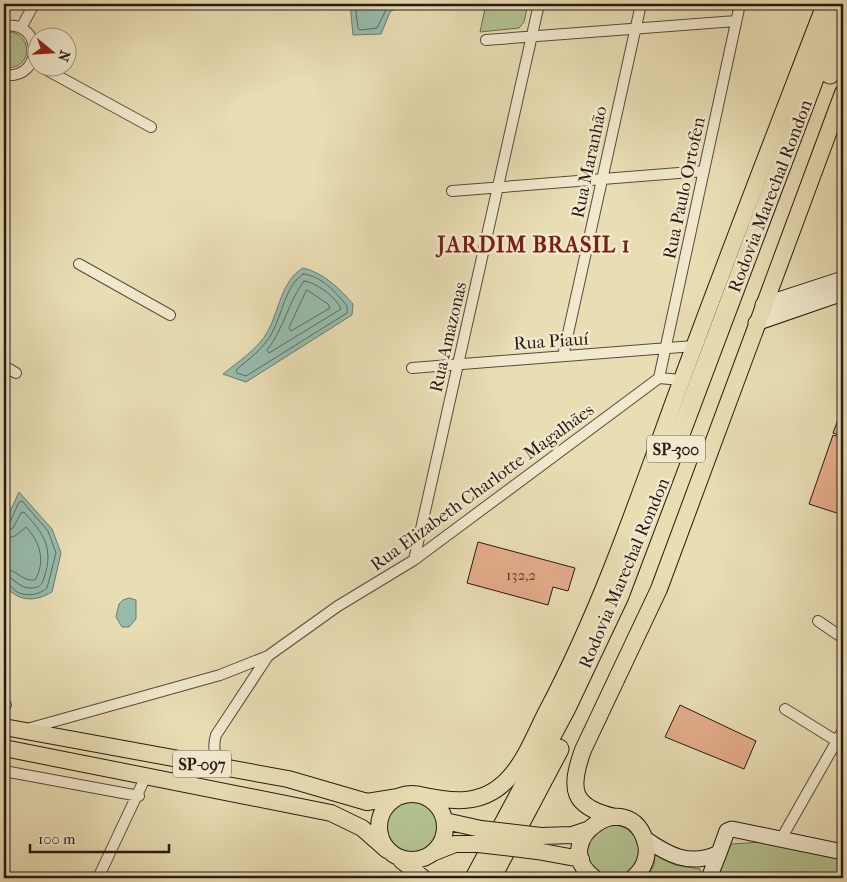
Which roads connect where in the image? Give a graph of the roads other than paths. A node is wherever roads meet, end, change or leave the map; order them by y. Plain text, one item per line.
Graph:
1 (34, 4) edge
2 (540, 4) edge
3 (641, 4) edge
4 (740, 4) edge
5 (825, 4) edge
6 (842, 4) edge
7 (736, 21) junction
8 (4, 26) edge
9 (21, 28) junction
10 (635, 29) junction
11 (28, 32) edge
12 (532, 36) junction
13 (843, 39) edge
14 (486, 40) dead end
15 (28, 68) edge
16 (4, 74) edge
17 (61, 78) edge
18 (843, 93) edge
19 (151, 127) dead end
20 (704, 170) junction
21 (602, 180) junction
22 (498, 189) junction
23 (452, 191) dead end
24 (79, 264) dead end
25 (843, 279) edge
26 (843, 293) edge
27 (763, 306) junction
28 (170, 315) dead end
29 (756, 323) junction
30 (694, 346) junction
31 (666, 348) junction
32 (563, 356) junction
33 (458, 365) junction
34 (4, 366) edge
35 (412, 368) dead end
36 (16, 373) dead end
37 (659, 378) junction
38 (681, 380) junction
39 (414, 560) junction
40 (818, 621) dead end
41 (843, 638) edge
42 (268, 656) junction
43 (785, 709) dead end
44 (4, 727) edge
45 (843, 730) edge
46 (23, 731) junction
47 (840, 743) edge
48 (4, 748) edge
49 (224, 768) junction
50 (4, 771) edge
51 (146, 776) junction
52 (420, 795) junction
53 (139, 796) junction
54 (398, 797) junction
55 (615, 817) junction
56 (445, 820) junction
57 (587, 830) junction
58 (480, 837) junction
59 (644, 838) junction
60 (781, 839) junction
61 (540, 843) junction
62 (435, 852) junction
63 (843, 852) edge
64 (718, 853) junction
65 (393, 854) junction
66 (581, 859) junction
67 (98, 878) edge
68 (424, 878) edge
69 (475, 878) edge
70 (491, 878) edge
71 (594, 878) edge
72 (633, 878) edge
73 (709, 878) edge

1 - 9 street
2 - 12 street, Rua Amazonas
3 - 10 street, Rua Maranhão
4 - 7 street, Rua Paulo Ortofen
5 - 30 main road
6 - 69 highway, Rodovia Marechal Rondon / SP-300
7 - 10 street
7 - 20 street, Rua Paulo Ortofen
8 - 9 street
9 - 11 street
10 - 12 street
10 - 21 street, Rua Maranhão
12 - 14 street
12 - 22 street, Rua Amazonas
13 - 70 highway, Rodovia Marechal Rondon / SP-300
15 - 16 street
17 - 19 street
18 - 27 main road
20 - 21 street
20 - 31 street, Rua Paulo Ortofen
21 - 22 street
21 - 32 street, Rua Maranhão
22 - 23 street
22 - 33 street, Rua Amazonas
24 - 28 street
25 - 27 main road
26 - 29 main road
27 - 29 main road
29 - 55 main road
30 - 31 street, Rua Piauí
30 - 38 main road
31 - 32 street, Rua Piauí
31 - 37 street, Rua Paulo Ortofen
32 - 33 street, Rua Piauí
33 - 35 street, Rua Piauí
33 - 39 street, Rua Amazonas
34 - 36 street
37 - 38 street
37 - 39 street, Rua Elizabeth Charlotte Magalhães
38 - 52 main road
39 - 42 street, Rua Elizabeth Charlotte Magalhães
40 - 41 street
42 - 46 street, Rua Elizabeth Charlotte Magalhães
42 - 49 street
43 - 47 street
44 - 46 main road, SP-097
45 - 47 street
46 - 49 main road, SP-097
47 - 60 street
48 - 51 main road, SP-097
49 - 54 main road, SP-097
50 - 53 street
51 - 53 street
51 - 65 main road, SP-097
52 - 54 main road
52 - 56 main road
53 - 67 street
54 - 65 main road
55 - 57 main road
55 - 59 main road
56 - 58 main road
56 - 62 main road
57 - 61 main road
57 - 66 main road
58 - 61 main road, bridge
58 - 62 main road
59 - 64 main road
59 - 72 main road
60 - 63 main road
60 - 64 main road
61 - 66 main road
62 - 65 main road
64 - 73 main road
65 - 68 main road
66 - 71 main road

